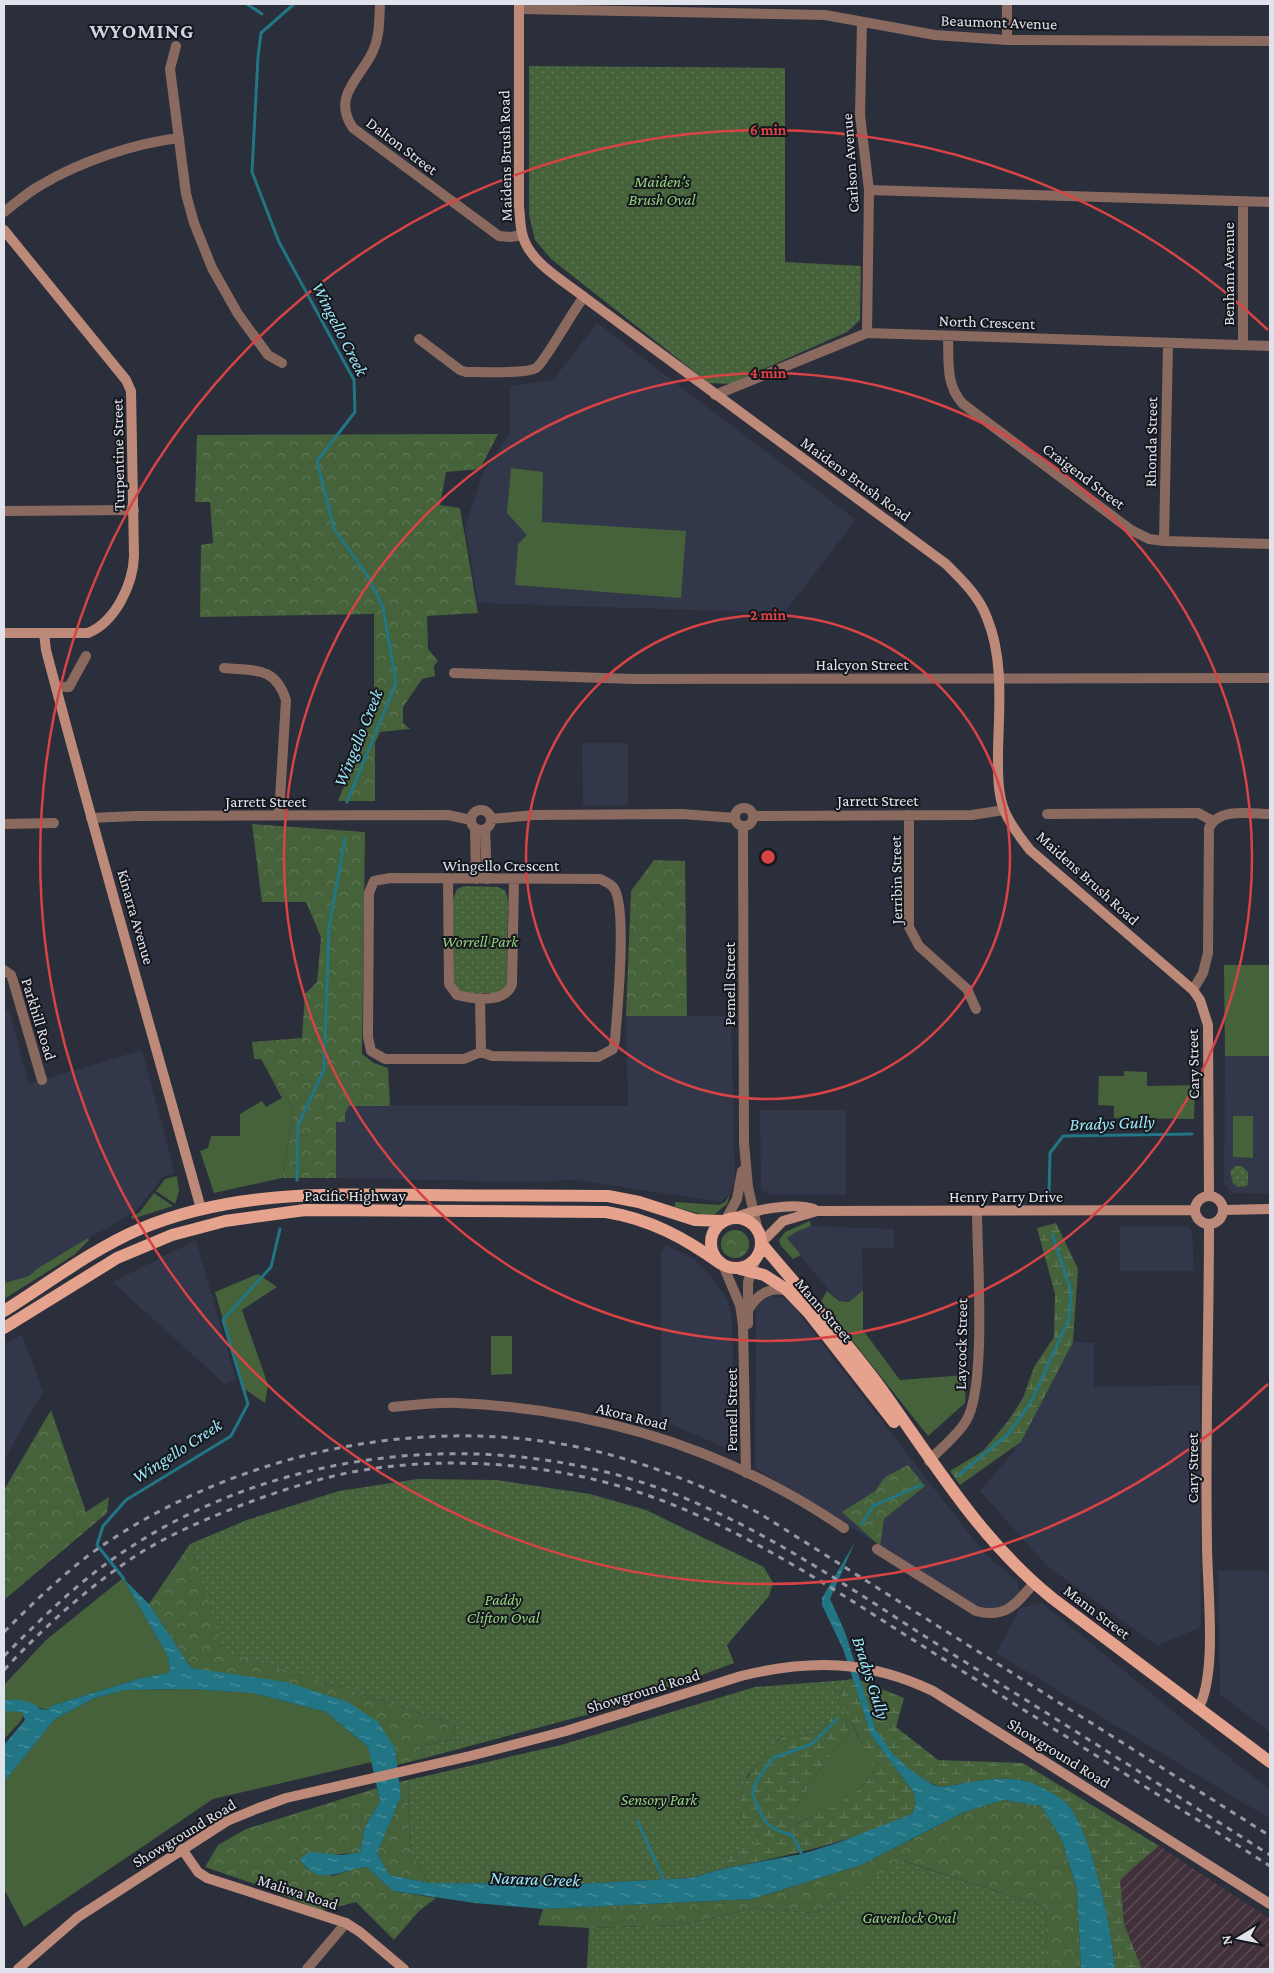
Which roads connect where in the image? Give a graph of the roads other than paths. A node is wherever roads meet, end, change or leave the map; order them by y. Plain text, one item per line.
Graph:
1 (380, 4) edge
2 (1007, 4) edge
3 (519, 6) edge
4 (862, 22) junction
5 (1007, 40) junction
6 (1270, 42) edge
7 (176, 46) dead end
8 (179, 138) junction
9 (869, 190) junction
10 (1243, 202) junction
11 (1270, 202) edge
12 (4, 212) edge
13 (4, 230) edge
14 (522, 235) junction
15 (584, 297) junction
16 (867, 333) junction
17 (948, 336) junction
18 (419, 339) dead end
19 (1168, 344) junction
20 (1243, 345) junction
21 (1270, 346) edge
22 (282, 363) dead end
23 (715, 395) junction
24 (134, 510) junction
25 (4, 511) edge
26 (1164, 541) junction
27 (1270, 544) edge
28 (44, 633) junction
29 (4, 634) edge
30 (86, 656) dead end
31 (224, 668) dead end
32 (454, 673) dead end
33 (1270, 678) edge
34 (999, 680) junction
35 (56, 687) junction
36 (1004, 810) junction
37 (1047, 814) dead end
38 (1270, 814) edge
39 (279, 815) junction
40 (909, 815) junction
41 (752, 816) junction
42 (91, 818) junction
43 (735, 818) junction
44 (491, 819) junction
45 (1214, 820) junction
46 (54, 823) dead end
47 (4, 824) edge
48 (477, 825) junction
49 (743, 826) junction
50 (476, 879) junction
51 (487, 879) junction
52 (448, 880) junction
53 (514, 880) junction
54 (4, 970) edge
55 (1193, 990) junction
56 (480, 998) junction
57 (976, 1009) dead end
58 (481, 1052) junction
59 (42, 1080) dead end
60 (744, 1143) junction
61 (1209, 1196) junction
62 (201, 1209) junction
63 (1270, 1209) edge
64 (305, 1210) junction
65 (1194, 1210) junction
66 (1223, 1210) junction
67 (753, 1211) junction
68 (817, 1211) junction
69 (976, 1212) junction
70 (727, 1220) junction
71 (1209, 1224) junction
72 (760, 1239) junction
73 (722, 1264) junction
74 (749, 1266) junction
75 (790, 1292) junction
76 (749, 1308) junction
77 (4, 1311) edge
78 (4, 1328) edge
79 (745, 1348) junction
80 (393, 1406) dead end
81 (929, 1461) junction
82 (746, 1473) junction
83 (844, 1528) dead end
84 (877, 1549) dead end
85 (1034, 1584) junction
86 (1198, 1709) junction
87 (1270, 1762) edge
88 (182, 1849) junction
89 (1270, 1904) edge
90 (346, 1923) junction
91 (18, 1969) edge
92 (306, 1969) edge
93 (404, 1969) edge

1 - 14 street, Dalton Street
2 - 5 street
3 - 4 street, Beaumont Avenue
3 - 14 street, Maidens Brush Road
4 - 5 street, Beaumont Avenue
4 - 9 street, Carlson Avenue
5 - 6 street, Beaumont Avenue
7 - 8 street
8 - 12 street
8 - 22 street
9 - 10 street
9 - 16 street, Carlson Avenue
10 - 11 street
10 - 20 street, Benham Avenue
13 - 24 street, Turpentine Street
14 - 15 street, Maidens Brush Road
15 - 18 street
15 - 23 street, Maidens Brush Road
16 - 17 street, North Crescent
16 - 23 street, North Crescent
17 - 19 street, North Crescent
17 - 26 street, Craigend Street
19 - 20 street, North Crescent
19 - 26 street, Rhonda Street
20 - 21 street, North Crescent
23 - 34 street, Maidens Brush Road
24 - 25 street
24 - 28 street, Turpentine Street
26 - 27 street, Craigend Street
28 - 29 street, Turpentine Street
28 - 35 street, Kinarra Avenue
30 - 35 street
31 - 39 street
32 - 34 street, Halcyon Street
33 - 34 street, Halcyon Street
34 - 36 street, Maidens Brush Road
35 - 42 street, Kinarra Avenue
36 - 40 street, Jarrett Street
36 - 55 street, Maidens Brush Road
37 - 45 street
38 - 45 street
39 - 42 street, Jarrett Street
39 - 48 street, Jarrett Street
40 - 41 street, Jarrett Street
40 - 57 street, Jerribin Street
41 - 43 street
41 - 49 street
42 - 62 street, Kinarra Avenue
43 - 44 street
43 - 49 street
44 - 48 street
44 - 48 street
45 - 55 street
46 - 47 street
48 - 50 street
48 - 51 street
49 - 60 street, Pemell Street
50 - 51 street, Wingello Crescent
50 - 52 street, Wingello Crescent
51 - 53 street, Wingello Crescent
52 - 56 street
52 - 58 street, Wingello Crescent
53 - 56 street
53 - 58 street, Wingello Crescent
54 - 59 street, Parkhill Road
55 - 61 street, Cary Street
56 - 58 street
60 - 67 street, Pemell Street
60 - 70 street, Pemell Street
61 - 65 street
61 - 66 street
62 - 64 main road
62 - 70 main road, Pacific Highway
62 - 77 main road, Pacific Highway
63 - 66 street
64 - 73 main road, Pacific Highway
64 - 78 main road, Pacific Highway
65 - 69 street, Henry Parry Drive
65 - 71 street
66 - 71 street
67 - 68 street, Henry Parry Drive
67 - 70 street, Henry Parry Drive
67 - 72 street, Pemell Street
68 - 69 street, Henry Parry Drive
68 - 72 street, Henry Parry Drive
69 - 81 street, Laycock Street
70 - 72 main road
70 - 73 main road
71 - 86 street, Cary Street
72 - 74 main road
72 - 81 main road, Mann Street
73 - 74 main road
73 - 79 street, Pemell Street
74 - 75 main road, Mann Street
74 - 76 street, Pemell Street
75 - 76 street
75 - 81 main road, Mann Street
76 - 79 street, Pemell Street
79 - 82 street, Pemell Street
80 - 82 street, Akora Road
81 - 85 main road, Mann Street
82 - 83 street, Akora Road
84 - 85 street
85 - 86 main road, Mann Street
86 - 87 main road, Mann Street
88 - 89 street, Showground Road
88 - 90 street, Maliwa Road
88 - 91 street, Showground Road
90 - 92 street
90 - 93 street, Maliwa Road

